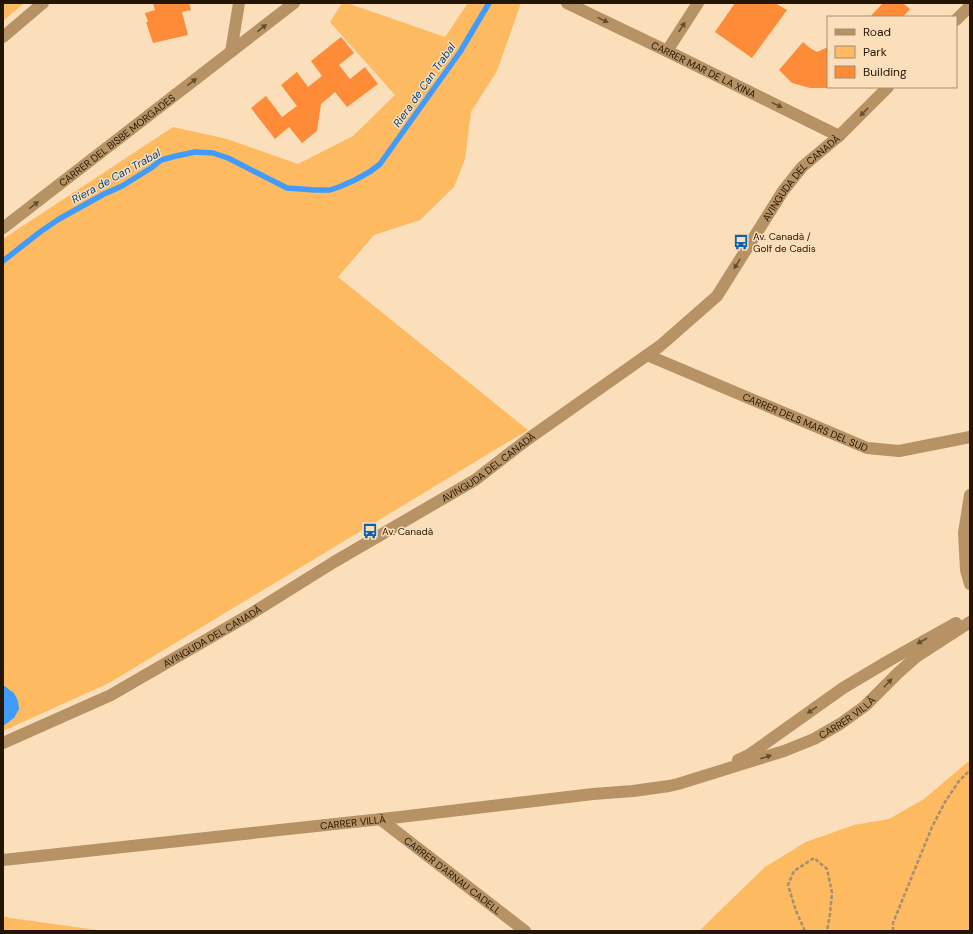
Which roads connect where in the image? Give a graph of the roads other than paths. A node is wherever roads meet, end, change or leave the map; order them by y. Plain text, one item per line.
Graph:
1 (43, 3) edge
2 (239, 3) edge
3 (294, 3) edge
4 (567, 3) edge
5 (698, 3) edge
6 (969, 8) edge
7 (957, 19) edge
8 (3, 37) edge
9 (667, 51) junction
10 (231, 52) junction
11 (887, 88) edge
12 (839, 136) junction
13 (3, 228) edge
14 (647, 355) junction
15 (970, 437) edge
16 (970, 495) edge
17 (970, 584) edge
18 (970, 618) edge
19 (970, 622) edge
20 (3, 743) edge
21 (702, 777) junction
22 (380, 819) junction
23 (3, 860) edge
24 (525, 931) edge

1 - 8 street
2 - 10 street
10 -> 3 street, CARRER DEL BISBE MORGADES
4 -> 9 street, CARRER MAR DE LA XINA
9 -> 5 street
6 - 7 street
9 -> 12 street, CARRER MAR DE LA XINA
13 -> 10 street, CARRER DEL BISBE MORGADES
11 -> 12 street, AVINGUDA DEL CANADÀ
12 -> 14 street, AVINGUDA DEL CANADÀ
14 - 15 street, CARRER DELS MARS DEL SUD
14 - 20 street, AVINGUDA DEL CANADÀ
16 - 17 street
18 -> 21 street, CARRER VILLÀ
21 -> 19 street, CARRER VILLÀ
21 - 22 street, CARRER VILLÀ
22 - 23 street, CARRER VILLÀ
22 - 24 street, CARRER D'ARNAU CADELL

